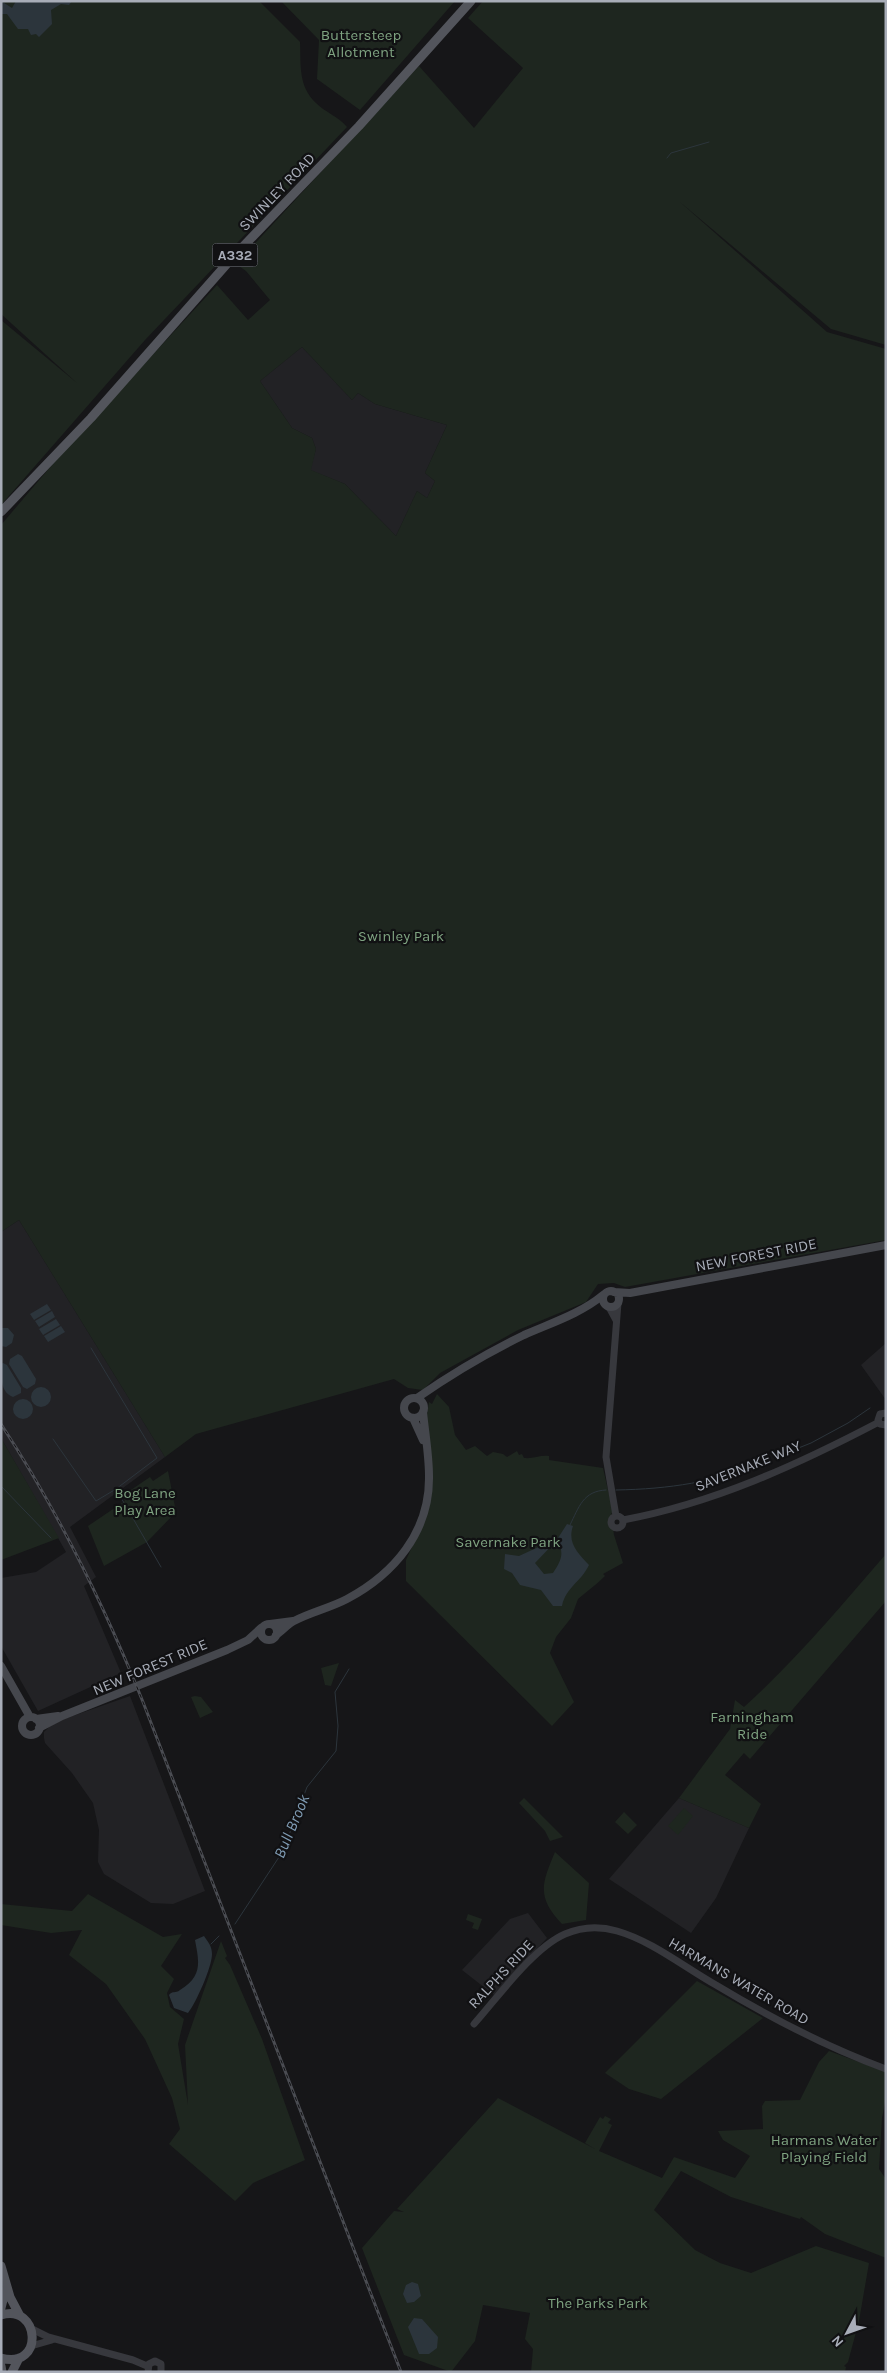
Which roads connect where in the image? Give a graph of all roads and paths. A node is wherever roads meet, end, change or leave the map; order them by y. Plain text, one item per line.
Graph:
1 (471, 1) edge
2 (1, 512) edge
3 (886, 1245) edge
4 (614, 1292) junction
5 (630, 1293) junction
6 (603, 1295) junction
7 (618, 1303) junction
8 (590, 1306) junction
9 (609, 1307) junction
10 (616, 1321) junction
11 (440, 1382) junction
12 (417, 1398) junction
13 (423, 1408) junction
14 (886, 1413) edge
15 (413, 1418) junction
16 (882, 1424) edge
17 (426, 1448) junction
18 (616, 1516) junction
19 (623, 1520) junction
20 (293, 1622) junction
21 (270, 1624) junction
22 (261, 1628) junction
23 (276, 1635) junction
24 (248, 1640) junction
25 (264, 1640) junction
26 (1, 1666) edge
27 (62, 1716) junction
28 (30, 1718) junction
29 (39, 1728) junction
30 (576, 1930) joint
31 (474, 2024) dead end
32 (886, 2068) edge
33 (1, 2266) edge
34 (6, 2283) junction
35 (1, 2308) edge
36 (1, 2315) edge
37 (20, 2316) junction
38 (32, 2329) junction
39 (55, 2339) junction
40 (31, 2346) junction
41 (1, 2358) edge
42 (19, 2358) junction
43 (1, 2366) edge
44 (148, 2369) edge
45 (164, 2371) edge
46 (2, 2372) edge
47 (12, 2372) edge

1 - 2 main road, SWINLEY ROAD / A332
3 - 5 main road, NEW FOREST RIDE
4 - 5 main road, NEW FOREST RIDE
4 - 6 main road, NEW FOREST RIDE
4 - 7 main road
5 - 7 main road, NEW FOREST RIDE
6 - 8 main road, NEW FOREST RIDE
6 - 9 main road
7 - 9 main road, NEW FOREST RIDE
7 - 10 street
8 - 9 main road, NEW FOREST RIDE
8 - 11 main road, NEW FOREST RIDE
9 - 10 street
10 - 18 street
11 - 12 main road, NEW FOREST RIDE
11 - 13 main road, NEW FOREST RIDE
12 - 13 main road
12 - 15 main road, NEW FOREST RIDE
13 - 15 main road, NEW FOREST RIDE
13 - 17 main road, NEW FOREST RIDE
14 - 16 street, SAVERNAKE WAY
15 - 17 main road, NEW FOREST RIDE
16 - 19 street, SAVERNAKE WAY
17 - 20 main road, NEW FOREST RIDE
18 - 19 street
18 - 19 street, SAVERNAKE WAY
20 - 21 main road, NEW FOREST RIDE
20 - 23 main road, NEW FOREST RIDE
21 - 22 main road, NEW FOREST RIDE
21 - 23 main road
22 - 24 main road, NEW FOREST RIDE
22 - 25 main road
23 - 25 main road, NEW FOREST RIDE
24 - 25 main road, NEW FOREST RIDE
24 - 27 main road, NEW FOREST RIDE
26 - 28 main road
27 - 28 main road, NEW FOREST RIDE
27 - 29 main road, NEW FOREST RIDE
28 - 29 main road
28 - 29 main road
30 - 31 street, RALPHS RIDE
30 - 32 street, HARMANS WATER ROAD
33 - 34 main road
34 - 35 main road
34 - 37 main road
36 - 37 main road
37 - 38 main road
38 - 39 street
38 - 40 main road
39 - 40 street
39 - 44 street
40 - 42 main road
41 - 42 main road
42 - 47 main road
43 - 46 main road
44 - 45 street

